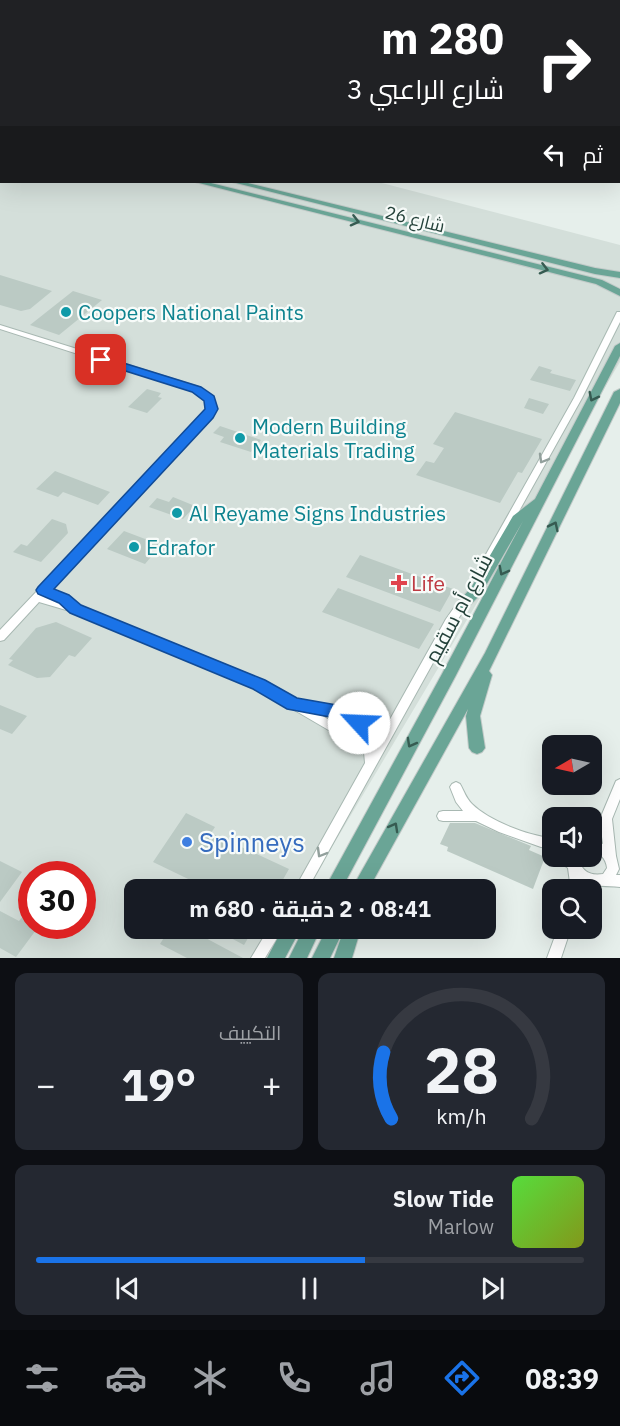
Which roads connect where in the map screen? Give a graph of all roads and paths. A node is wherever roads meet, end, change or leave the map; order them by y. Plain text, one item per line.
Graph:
1 (203, 183) edge
2 (240, 183) edge
3 (272, 190) junction
4 (246, 193) junction
5 (474, 241) junction
6 (454, 246) junction
7 (620, 275) edge
8 (620, 292) edge
9 (620, 314) edge
10 (0, 327) edge
11 (620, 345) edge
12 (620, 392) edge
13 (540, 500) junction
14 (41, 594) junction
15 (462, 605) junction
16 (0, 637) edge
17 (491, 654) junction
18 (293, 704) junction
19 (348, 735) junction
20 (477, 748) dead end
21 (371, 763) junction
22 (620, 784) edge
23 (456, 787) dead end
24 (443, 816) dead end
25 (477, 816) junction
26 (606, 820) junction
27 (602, 829) edge
28 (542, 840) edge
29 (602, 850) edge
30 (614, 862) edge
31 (576, 867) edge
32 (306, 879) edge
33 (337, 879) edge
34 (366, 879) edge
35 (609, 880) edge
36 (270, 939) edge
37 (287, 939) edge
38 (308, 939) edge
39 (330, 939) edge
40 (349, 939) edge
41 (561, 939) edge
42 (258, 958) edge
43 (276, 958) edge
44 (298, 958) edge
45 (321, 958) edge
46 (343, 958) edge
47 (554, 958) edge

1 - 4 main road, شارع 26
2 - 3 main road, شارع 26
3 - 4 main road
3 - 5 main road, شارع 26
4 -> 6 main road, شارع 26
5 - 6 main road
5 - 7 main road, شارع 26
6 -> 8 main road, شارع 26
9 -> 15 street
10 - 14 street
11 -> 13 main road, شارع أم سقيم
17 -> 12 main road
13 - 15 main road
13 -> 33 main road, شارع أم سقيم
14 - 16 street
14 - 18 street
15 - 21 street
17 - 20 main road
34 -> 17 main road
18 - 19 street
18 - 19 street
19 - 21 street
21 -> 32 street
22 - 26 street
23 - 25 street
24 - 25 street
25 - 28 street
26 - 27 street
26 - 30 street
29 - 30 street
30 - 35 street
31 - 35 street
36 - 42 street
37 - 43 main road
38 - 44 main road
39 - 45 main road
40 - 46 main road
41 - 47 street

